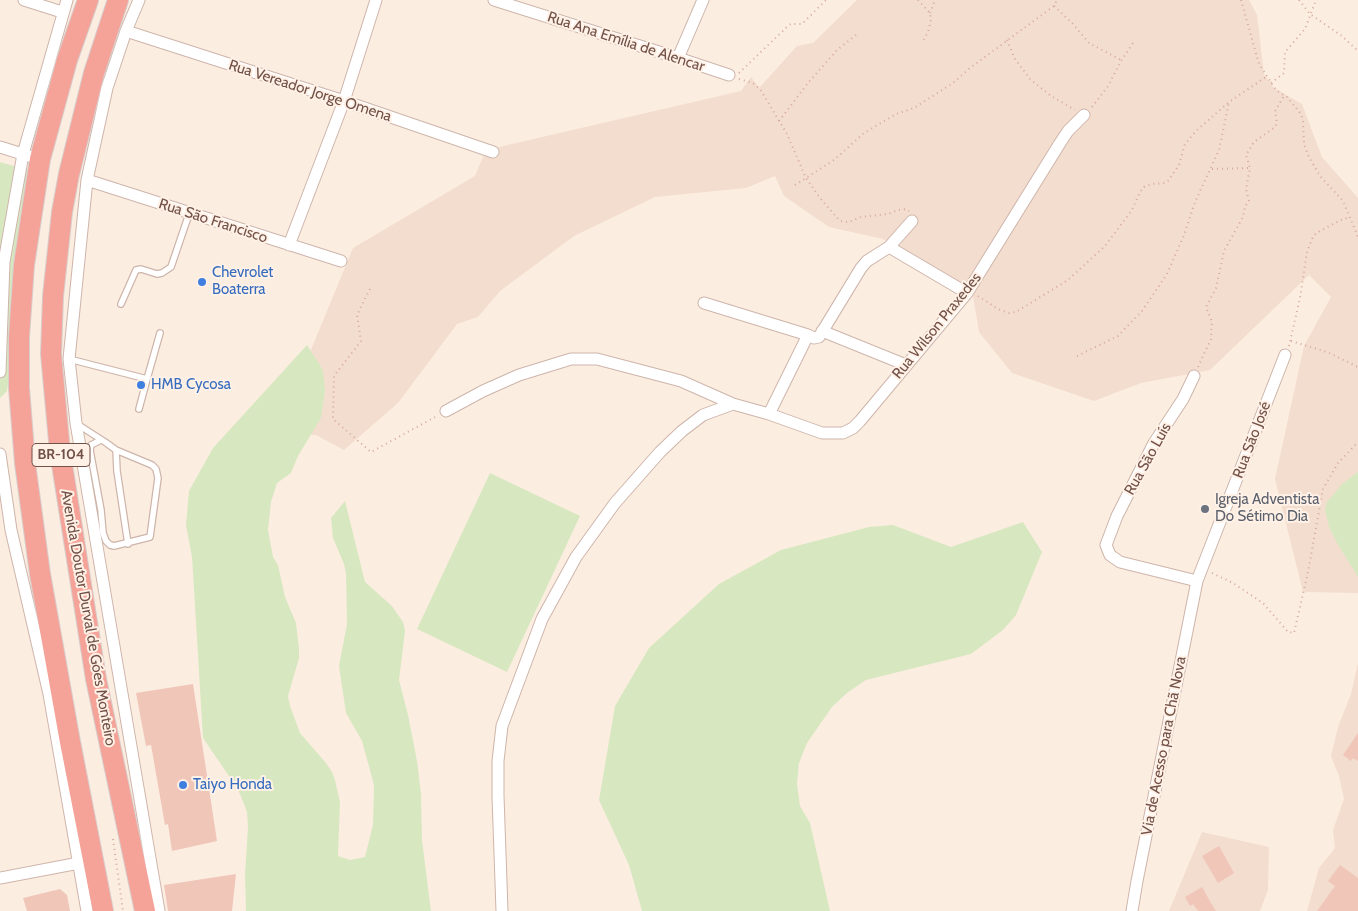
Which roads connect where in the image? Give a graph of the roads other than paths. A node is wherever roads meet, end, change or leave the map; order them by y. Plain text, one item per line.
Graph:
1 (24, 0) edge
2 (67, 0) edge
3 (88, 0) edge
4 (376, 0) edge
5 (494, 0) edge
6 (703, 0) edge
7 (132, 2) edge
8 (62, 12) junction
9 (126, 31) junction
10 (678, 58) junction
11 (729, 75) dead end
12 (344, 101) junction
13 (1084, 115) road end
14 (0, 147) edge
15 (493, 152) dead end
16 (31, 156) junction
17 (87, 180) junction
18 (190, 214) junction
19 (912, 221) road end
20 (18, 234) junction
21 (289, 245) junction
22 (890, 247) junction
23 (2, 254) edge
24 (340, 261) dead end
25 (968, 292) junction
26 (704, 303) dead end
27 (121, 304) dead end
28 (822, 331) junction
29 (160, 333) dead end
30 (808, 336) junction
31 (1285, 355) road end
32 (69, 359) junction
33 (906, 365) junction
34 (0, 372) edge
35 (1194, 376) road end
36 (147, 379) junction
37 (733, 404) junction
38 (139, 409) dead end
39 (446, 411) road end
40 (769, 414) junction
41 (76, 423) junction
42 (101, 440) junction
43 (116, 450) junction
44 (0, 454) edge
45 (128, 544) junction
46 (1197, 581) junction
47 (54, 688) junction
48 (79, 862) junction
49 (0, 878) edge
50 (87, 911) edge
51 (103, 911) edge
52 (145, 911) edge
53 (159, 911) edge
54 (502, 911) edge
55 (1132, 911) edge

1 - 8 street
2 - 8 street
3 - 16 highway, BR-104
4 - 12 street
5 - 10 street, Rua Ana Emília de Alencar
6 - 10 street
7 - 9 street
7 - 52 highway, Avenida Doutor Durval de Góes Monteiro / BR-104
8 - 16 street
9 - 12 street, Rua Vereador Jorge Omena
9 - 17 street
10 - 11 street, Rua Ana Emília de Alencar
12 - 15 street, Rua Vereador Jorge Omena
12 - 21 street
13 - 25 street, Rua Wilson Praxedes
14 - 16 street
16 - 20 highway, BR-104
17 - 18 street, Rua São Francisco
17 - 32 street
18 - 21 street, Rua São Francisco
18 - 27 lane
19 - 22 street
20 - 23 street
20 - 47 highway, BR-104
21 - 24 street, Rua São Francisco
22 - 25 street
22 - 28 street
23 - 34 street
25 - 33 street, Rua Wilson Praxedes
26 - 30 street
28 - 30 street
28 - 33 street
29 - 36 lane
30 - 40 street
31 - 46 street, Rua São José
32 - 36 lane
32 - 41 street
33 - 40 street, Rua Wilson Praxedes
35 - 46 street, Rua São Luís
36 - 38 lane
37 - 39 street, Rua Wilson Praxedes
37 - 40 street, Rua Wilson Praxedes
37 - 54 street
41 - 42 lane
41 - 53 street
42 - 43 lane
42 - 45 lane
43 - 45 lane
43 - 45 lane
44 - 47 street
46 - 55 street, Via de Acesso para Chã Nova
47 - 48 street
47 - 51 highway, BR-104
48 - 49 street
48 - 50 street

